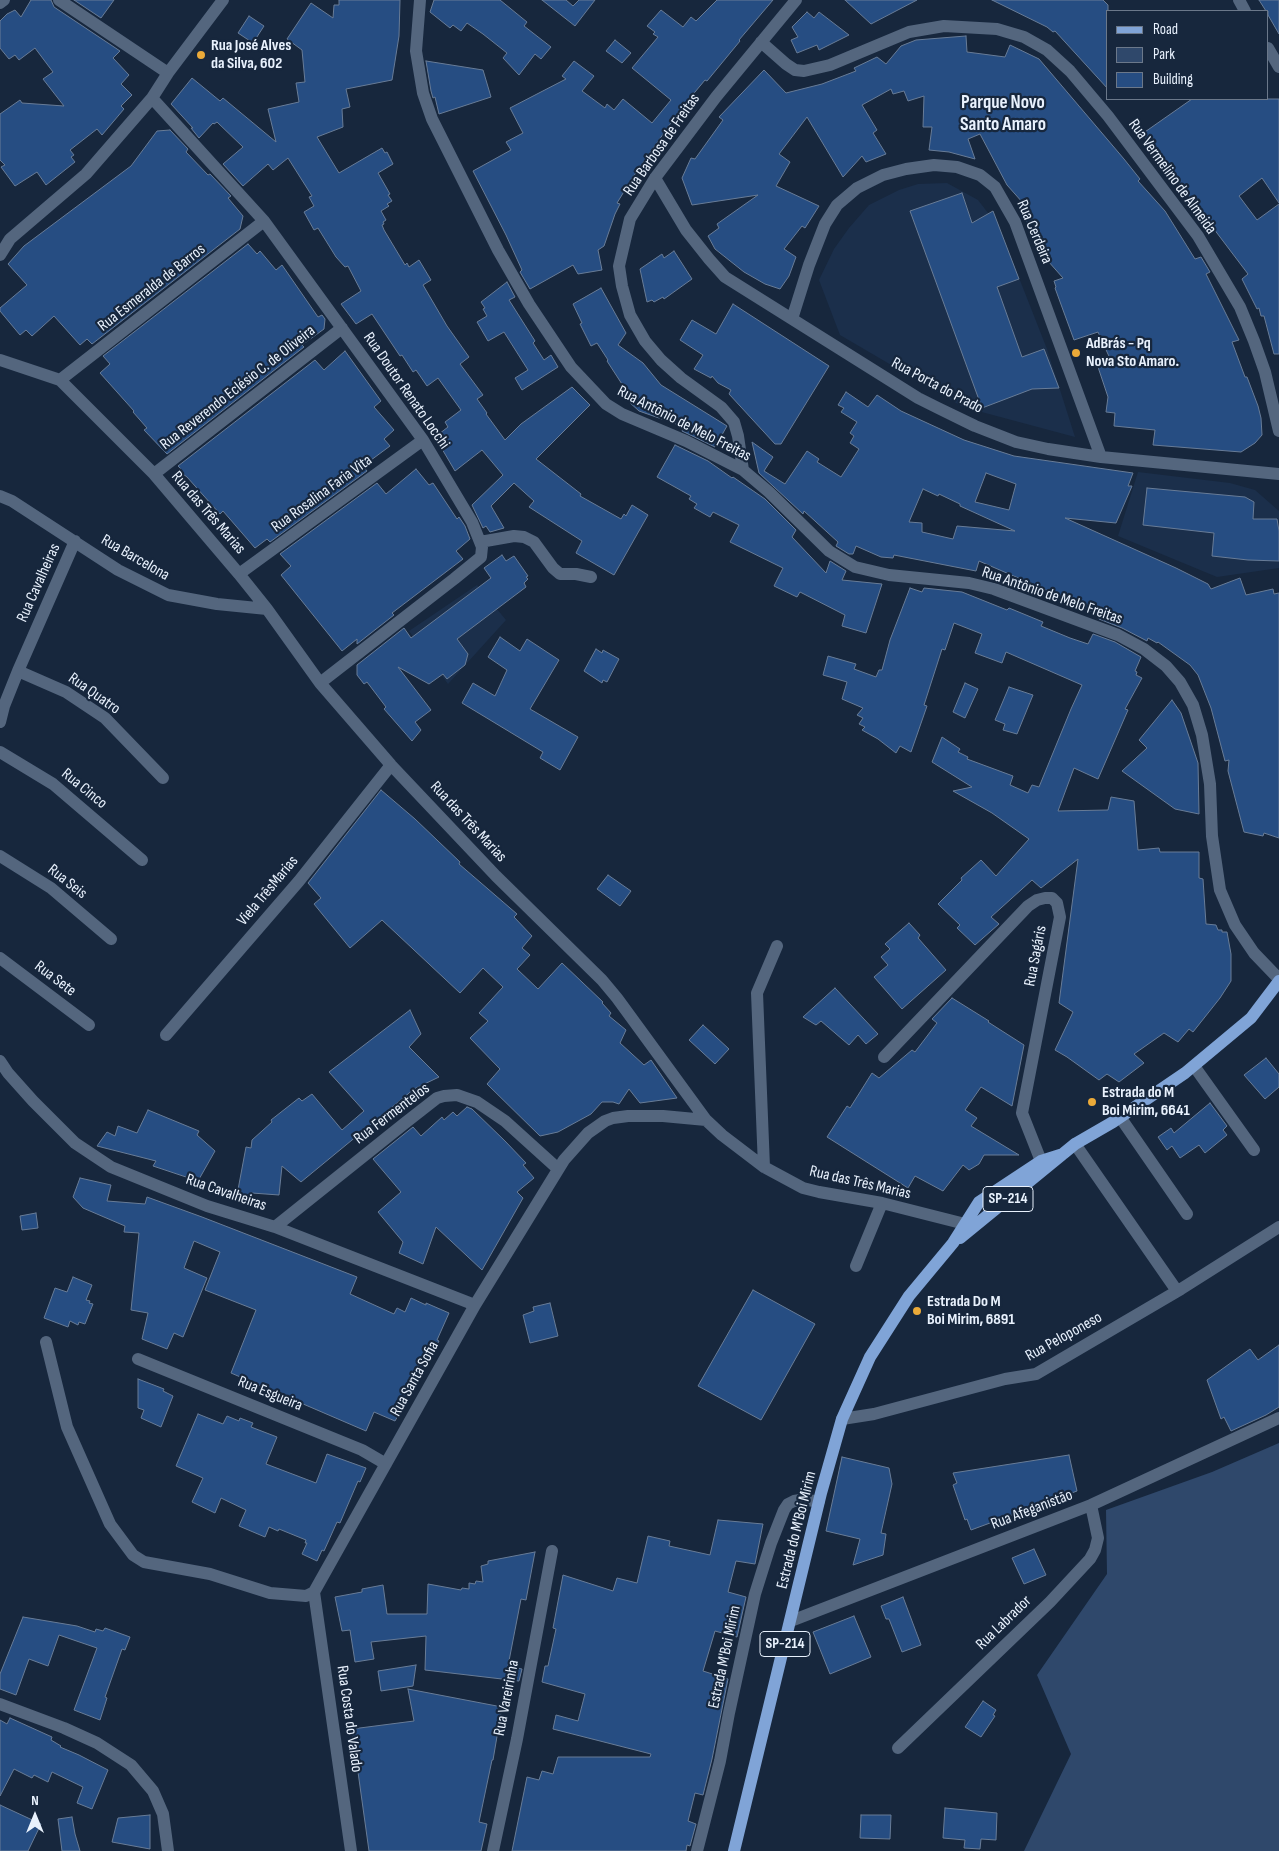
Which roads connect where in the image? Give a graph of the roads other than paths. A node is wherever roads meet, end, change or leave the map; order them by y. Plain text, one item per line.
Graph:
1 (4, 0) edge
2 (59, 0) edge
3 (223, 0) edge
4 (420, 0) edge
5 (796, 0) edge
6 (0, 3) edge
7 (761, 42) junction
8 (1269, 50) edge
9 (1279, 67) edge
10 (168, 73) junction
11 (152, 98) junction
12 (655, 178) junction
13 (264, 221) junction
14 (0, 255) edge
15 (792, 319) junction
16 (342, 328) junction
17 (0, 360) edge
18 (60, 380) junction
19 (1279, 432) edge
20 (423, 440) junction
21 (1101, 457) junction
22 (742, 470) junction
23 (154, 474) junction
24 (1279, 474) edge
25 (0, 496) edge
26 (75, 541) junction
27 (480, 542) junction
28 (239, 574) junction
29 (591, 577) dead end
30 (267, 609) junction
31 (18, 671) junction
32 (320, 683) junction
33 (0, 722) edge
34 (0, 752) edge
35 (391, 765) junction
36 (163, 778) dead end
37 (0, 856) edge
38 (142, 860) dead end
39 (111, 939) dead end
40 (777, 946) dead end
41 (0, 958) edge
42 (1279, 980) edge
43 (90, 1025) dead end
44 (166, 1035) dead end
45 (884, 1057) dead end
46 (0, 1061) edge
47 (1194, 1066) junction
48 (1120, 1117) junction
49 (706, 1120) junction
50 (1075, 1144) junction
51 (1254, 1150) dead end
52 (1063, 1154) junction
53 (1041, 1160) junction
54 (764, 1167) junction
55 (557, 1168) junction
56 (882, 1203) junction
57 (1187, 1214) dead end
58 (965, 1224) junction
59 (1279, 1226) edge
60 (275, 1227) junction
61 (953, 1243) junction
62 (856, 1266) dead end
63 (1177, 1291) junction
64 (475, 1305) junction
65 (46, 1342) dead end
66 (138, 1359) dead end
67 (1279, 1418) edge
68 (842, 1419) junction
69 (386, 1464) junction
70 (820, 1501) junction
71 (1091, 1505) junction
72 (552, 1551) dead end
73 (314, 1592) junction
74 (791, 1621) junction
75 (0, 1704) edge
76 (898, 1748) dead end
77 (168, 1851) edge
78 (350, 1851) edge
79 (492, 1851) edge
80 (697, 1851) edge
81 (734, 1851) edge

1 - 6 street
2 - 10 street
3 - 10 street
4 - 22 street, Rua Antônio de Melo Freitas
5 - 7 street, Rua Barbosa de Freitas
7 - 12 street, Rua Barbosa de Freitas
7 - 19 street, Rua Vermelino de Almeida
8 - 9 street
10 - 11 street
11 - 13 street, Rua Doutor Renato Locchi
11 - 14 street
12 - 15 street, Rua Porta do Prado
12 - 22 street, Rua Barbosa de Freitas
13 - 16 street, Rua Doutor Renato Locchi
13 - 18 street, Rua Esmeralda de Barros
15 - 21 street, Rua Porta do Prado
15 - 21 street, Rua Cerdeira
16 - 20 street, Rua Doutor Renato Locchi
16 - 23 street, Rua Reverendo Eclésio C. de Oliveira
17 - 18 street, Rua das Três Marias
18 - 23 street, Rua das Três Marias
20 - 27 street, Rua Doutor Renato Locchi
20 - 28 street, Rua Rosalina Faria Vita
21 - 24 street, Rua Porta do Prado
22 - 42 street, Rua Antônio de Melo Freitas
23 - 28 street, Rua das Três Marias
25 - 26 street, Rua Barcelona
26 - 30 street, Rua Barcelona
26 - 31 street, Rua Cavalheiras
27 - 29 street
27 - 32 street
28 - 30 street, Rua das Três Marias
30 - 32 street, Rua das Três Marias
31 - 33 street, Rua Cavalheiras
31 - 36 street, Rua Quatro
32 - 35 street, Rua das Três Marias
34 - 38 street, Rua Cinco
35 - 44 street, Viela TrêsMarias
35 - 49 street, Rua das Três Marias
37 - 39 street, Rua Seis
40 - 54 street
41 - 43 street, Rua Sete
42 - 47 main road, Estrada do M'Boi Mirim / SP-214
45 - 53 street, Rua Sagáris
46 - 60 street, Rua Cavalheiras
47 - 48 main road, Estrada do M'Boi Mirim / SP-214
47 - 51 street
48 - 50 main road, Estrada do M'Boi Mirim / SP-214
48 - 57 street
49 - 54 street, Rua das Três Marias
49 - 55 street, Rua Santa Sofia
50 - 52 main road, Estrada do M'Boi Mirim / SP-214
50 - 63 street
52 - 53 main road, Estrada do M'Boi Mirim
52 - 61 main road, Estrada do M'Boi Mirim / SP-214
53 - 58 main road, Estrada do M'Boi Mirim
54 - 56 street, Rua das Três Marias
55 - 60 street, Rua Fermentelos
55 - 64 street, Rua Santa Sofia
56 - 58 street, Rua das Três Marias
56 - 62 street
58 - 61 main road, Estrada do M'Boi Mirim
59 - 63 street, Rua Peloponeso
60 - 64 street, Rua Cavalheiras
61 - 68 main road, Estrada do M'Boi Mirim / SP-214
63 - 68 street, Rua Peloponeso
64 - 69 street, Rua Santa Sofia
65 - 73 street
66 - 69 street, Rua Esgueira
67 - 71 street, Rua Afeganistão
68 - 70 main road, Estrada do M'Boi Mirim / SP-214
69 - 73 street, Rua Santa Sofia
70 - 74 main road, Estrada do M'Boi Mirim / SP-214
70 - 80 street, Estrada M'Boi Mirim
71 - 74 street, Rua Afeganistão
71 - 76 street, Rua Labrador
72 - 79 street, Rua Vareirinha
73 - 78 street, Rua Costa do Valado
74 - 81 main road, Estrada do M'Boi Mirim / SP-214
75 - 77 street

